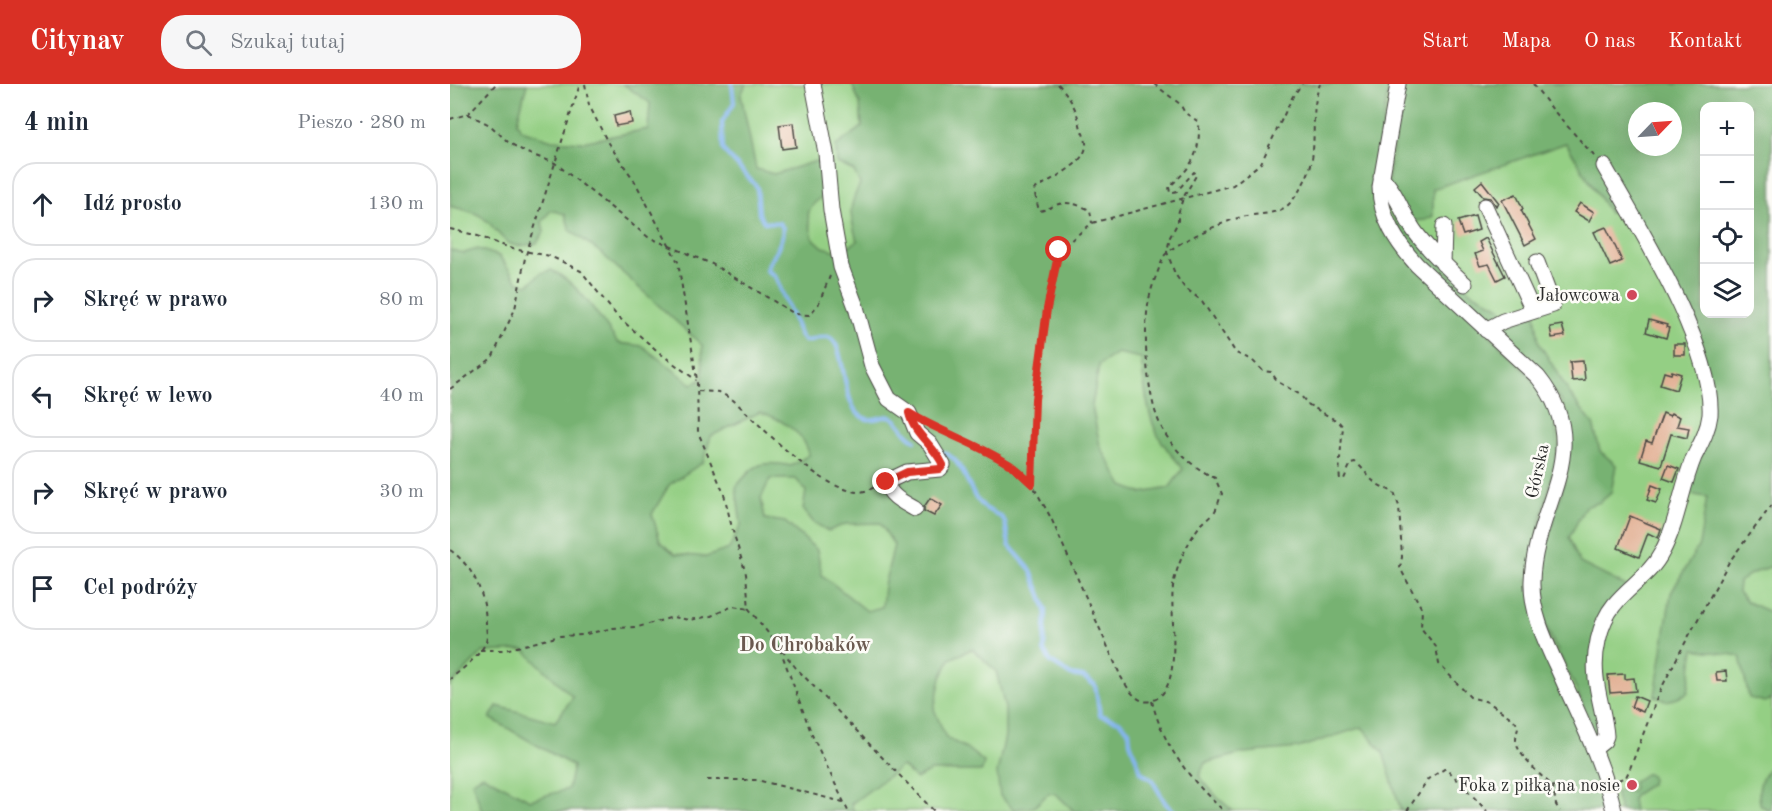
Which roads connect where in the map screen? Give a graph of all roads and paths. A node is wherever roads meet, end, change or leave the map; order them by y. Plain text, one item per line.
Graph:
1 (496, 84) edge
2 (580, 84) edge
3 (585, 84) edge
4 (813, 84) edge
5 (1058, 84) edge
6 (1154, 84) edge
7 (1302, 84) edge
8 (1320, 84) edge
9 (1398, 84) edge
10 (1533, 84) edge
11 (468, 114) junction
12 (450, 119) edge
13 (1586, 146) dead end
14 (555, 163) junction
15 (1604, 166) dead end
16 (1381, 177) junction
17 (1183, 198) junction
18 (1485, 206) dead end
19 (1092, 223) junction
20 (1444, 226) dead end
21 (450, 229) edge
22 (671, 248) junction
23 (528, 251) junction
24 (1167, 252) junction
25 (1536, 262) dead end
26 (1443, 264) junction
27 (841, 267) junction
28 (1465, 284) dead end
29 (1533, 311) junction
30 (1486, 330) junction
31 (697, 380) junction
32 (450, 389) edge
33 (698, 391) junction
34 (928, 424) dead end
35 (886, 482) junction
36 (1032, 484) junction
37 (1772, 505) edge
38 (915, 509) dead end
39 (450, 550) edge
40 (749, 609) junction
41 (779, 646) junction
42 (480, 650) junction
43 (450, 679) edge
44 (1152, 701) junction
45 (1594, 749) junction
46 (707, 780) dead end
47 (1607, 782) junction
48 (843, 802) junction
49 (848, 811) edge
50 (934, 811) edge
51 (1224, 811) edge
52 (1407, 811) edge
53 (1487, 811) edge
54 (1560, 811) edge
55 (1614, 811) edge

1 - 11 path
2 - 14 path
3 - 22 path
4 - 27 street
5 - 19 path
6 - 17 path
7 - 17 path
8 - 24 path
9 - 16 street, Górska
10 - 13 path
11 - 12 path
11 - 14 path
14 - 22 path
14 - 23 path
15 - 45 street
16 - 26 street
16 - 30 street, Górska
17 - 19 path
17 - 24 path
18 - 29 street
19 - 36 path
20 - 26 street
21 - 23 path
22 - 27 path
22 - 31 path
23 - 31 path
23 - 32 path
24 - 44 path
24 - 54 path
25 - 29 street
26 - 28 street
27 - 35 street
29 - 30 street
30 - 45 street, Górska
31 - 33 path
33 - 35 path
33 - 40 path
34 - 36 path
35 - 38 street
36 - 44 path
37 - 47 path
39 - 42 path
40 - 41 path
40 - 42 path
41 - 48 path
41 - 50 path
42 - 43 path
44 - 51 path
45 - 47 street, Górska
46 - 48 path
47 - 55 street, Górska
48 - 49 path
52 - 53 path

